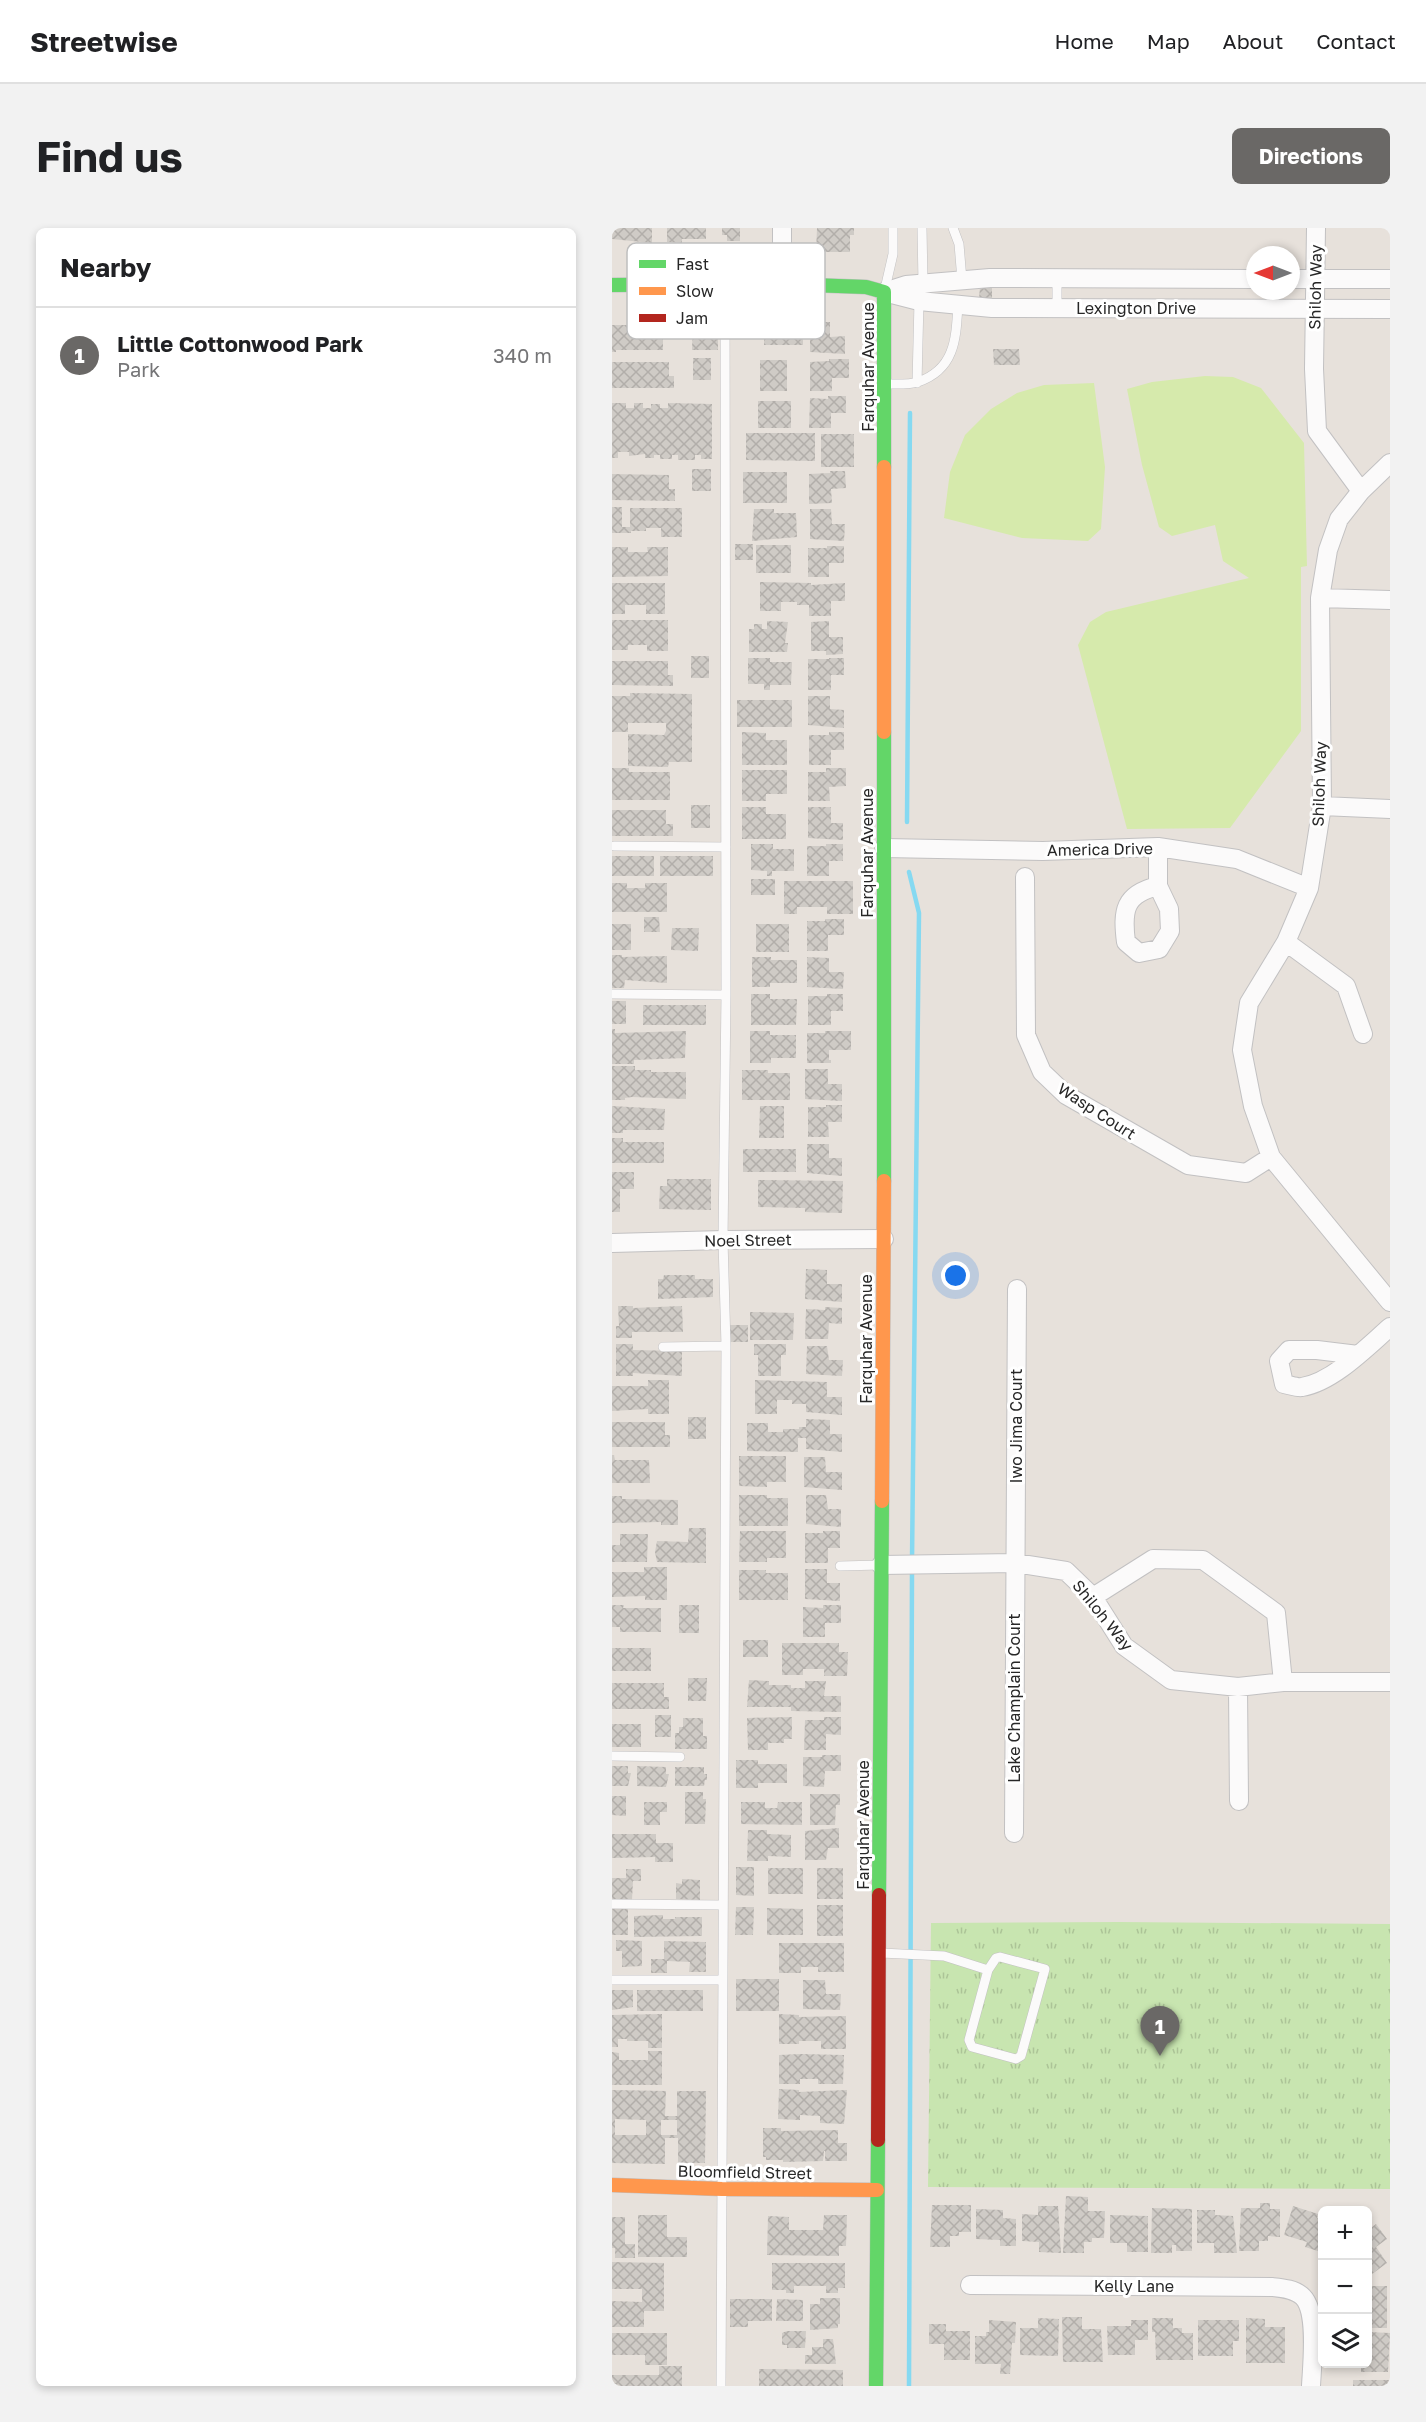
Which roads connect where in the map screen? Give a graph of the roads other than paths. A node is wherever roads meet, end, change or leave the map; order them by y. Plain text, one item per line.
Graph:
1 (893, 228) edge
2 (922, 228) edge
3 (952, 228) edge
4 (1316, 228) edge
5 (1057, 278) junction
6 (1246, 279) edge
7 (1300, 279) edge
8 (1316, 279) junction
9 (1390, 279) edge
10 (962, 280) junction
11 (825, 286) edge
12 (884, 292) junction
13 (921, 292) junction
14 (958, 304) junction
15 (1057, 308) junction
16 (1316, 308) junction
17 (1390, 309) edge
18 (725, 339) edge
19 (917, 383) junction
20 (885, 384) junction
21 (1389, 467) edge
22 (1361, 491) junction
23 (1320, 598) junction
24 (1390, 600) edge
25 (1322, 806) junction
26 (1390, 809) edge
27 (614, 846) dead end
28 (726, 847) junction
29 (1158, 847) junction
30 (884, 848) junction
31 (1025, 877) dead end
32 (1158, 886) dead end
33 (1309, 888) junction
34 (1286, 942) junction
35 (612, 994) edge
36 (726, 995) junction
37 (1363, 1034) dead end
38 (1271, 1157) junction
39 (884, 1239) junction
40 (723, 1240) junction
41 (612, 1243) edge
42 (1017, 1289) dead end
43 (1390, 1302) edge
44 (1390, 1327) edge
45 (726, 1346) junction
46 (663, 1347) dead end
47 (1358, 1355) dead end
48 (1015, 1563) junction
49 (881, 1565) junction
50 (840, 1566) dead end
51 (1093, 1597) junction
52 (1283, 1682) junction
53 (1390, 1682) edge
54 (1238, 1687) junction
55 (612, 1756) edge
56 (680, 1757) dead end
57 (1239, 1801) dead end
58 (1014, 1833) dead end
59 (612, 1904) edge
60 (723, 1905) junction
61 (878, 1953) junction
62 (988, 1970) junction
63 (612, 1980) edge
64 (723, 1980) junction
65 (612, 2185) edge
66 (722, 2189) junction
67 (877, 2190) junction
68 (970, 2285) dead end
69 (721, 2386) edge
70 (876, 2386) edge
71 (1311, 2386) edge

1 - 12 lane
2 - 13 lane
3 - 10 lane
4 - 8 street, Shiloh Way
5 - 6 street, Lexington Drive
5 - 10 street, Lexington Drive
5 - 15 lane
7 - 8 street
8 - 9 street
8 - 16 street, Shiloh Way
10 - 13 street, Lexington Drive
11 - 12 street, Lexington Drive
12 - 13 street, Lexington Drive
12 - 20 street, Farquhar Avenue
13 - 14 street, Lexington Drive
13 - 19 lane
14 - 15 street, Lexington Drive
14 - 19 lane
15 - 16 street, Lexington Drive
16 - 17 street, Lexington Drive
16 - 22 street, Shiloh Way
18 - 28 lane
19 - 20 lane
20 - 30 street, Farquhar Avenue
21 - 22 street
22 - 23 street, Shiloh Way
23 - 24 street
23 - 25 street, Shiloh Way
25 - 26 street
25 - 33 street, Shiloh Way
27 - 28 lane
28 - 36 lane
29 - 30 street, America Drive
29 - 32 street
29 - 33 street, America Drive
30 - 39 street, Farquhar Avenue
31 - 38 street, Wasp Court
33 - 34 street, Shiloh Way
34 - 37 street
34 - 38 street, Shiloh Way
35 - 36 lane
36 - 40 lane
38 - 43 street, Shiloh Way
39 - 40 street, Noel Street
39 - 49 street, Farquhar Avenue
40 - 41 street, Noel Street
40 - 45 lane
42 - 48 street, Iwo Jima Court
44 - 47 street
45 - 46 lane
45 - 60 lane
48 - 49 street, Shiloh Way
48 - 51 street, Shiloh Way
48 - 58 street, Lake Champlain Court
49 - 50 lane
49 - 61 street, Farquhar Avenue
51 - 52 street
51 - 54 street, Shiloh Way
52 - 53 street, Shiloh Way
52 - 54 street, Shiloh Way
54 - 57 street
55 - 56 lane
59 - 60 lane
60 - 64 lane
61 - 62 lane
61 - 67 street, Farquhar Avenue
62 - 62 lane
63 - 64 lane
64 - 66 lane
65 - 66 street, Bloomfield Street
66 - 67 street, Bloomfield Street
66 - 69 lane
67 - 70 street, Farquhar Avenue
68 - 71 street, Kelly Lane

